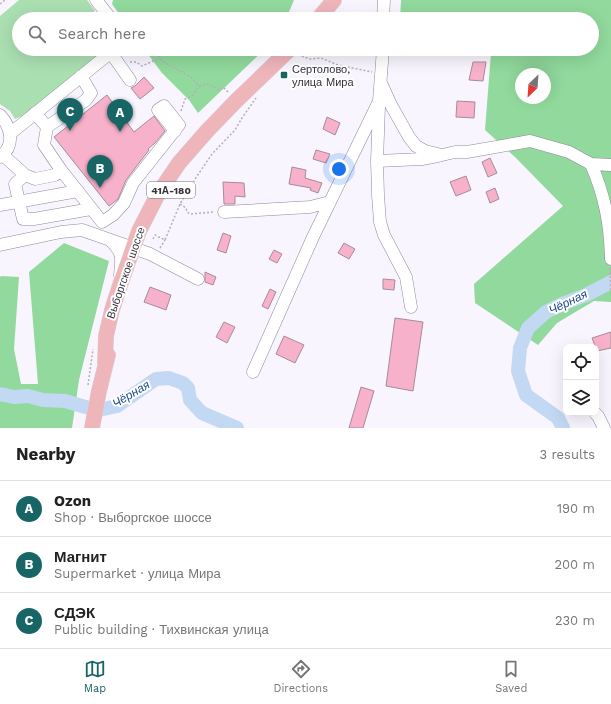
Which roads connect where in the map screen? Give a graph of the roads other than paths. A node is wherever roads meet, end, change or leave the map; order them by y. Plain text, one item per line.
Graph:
1 (96, 0) edge
2 (334, 0) edge
3 (384, 0) edge
4 (105, 12) edge
5 (324, 12) edge
6 (384, 12) edge
7 (111, 56) edge
8 (115, 56) edge
9 (289, 56) edge
10 (383, 56) edge
11 (81, 76) junction
12 (130, 80) dead end
13 (381, 82) junction
14 (379, 101) junction
15 (35, 113) junction
16 (0, 115) edge
17 (47, 127) junction
18 (177, 128) road end
19 (207, 131) junction
20 (11, 132) junction
21 (442, 155) junction
22 (2, 156) edge
23 (377, 161) junction
24 (591, 164) junction
25 (611, 165) edge
26 (61, 170) junction
27 (25, 175) junction
28 (78, 191) junction
29 (19, 202) junction
30 (330, 202) junction
31 (0, 205) edge
32 (91, 209) junction
33 (224, 212) road end
34 (139, 231) junction
35 (109, 239) junction
36 (1, 241) edge
37 (137, 250) junction
38 (611, 258) edge
39 (198, 279) dead end
40 (119, 288) junction
41 (411, 307) dead end
42 (105, 364) junction
43 (253, 372) dead end
44 (598, 416) edge
45 (93, 424) edge
46 (604, 428) edge

1 - 4 street
2 - 5 main road
3 - 6 street
7 - 11 street
8 - 12 street
9 - 19 main road, Выборгское шоссе / 41А-180
10 - 13 street
11 - 15 street
11 - 17 street
13 - 14 street
13 - 21 street
14 - 23 street
14 - 30 street
15 - 17 street
15 - 20 street
16 - 20 street
17 - 26 street
18 - 32 street
19 - 34 main road, Выборгское шоссе / 41А-180
19 - 37 main road, Выборгское шоссе / 41А-180
20 - 22 street
21 - 23 street
21 - 24 street
22 - 27 street
23 - 41 street
24 - 25 street
24 - 38 street
26 - 27 street
26 - 28 street
27 - 29 street
28 - 29 street
28 - 32 street
29 - 31 street
29 - 32 street
30 - 33 street
30 - 43 street
34 - 35 street
34 - 37 main road, Выборгское шоссе / 41А-180
35 - 36 street
35 - 37 street
35 - 40 street
37 - 39 street
37 - 40 main road, Выборгское шоссе / 41А-180
37 - 42 main road, Выборгское шоссе / 41А-180
40 - 42 main road, Выборгское шоссе / 41А-180
42 - 45 main road, Выборгское шоссе / 41А-180
44 - 46 street

